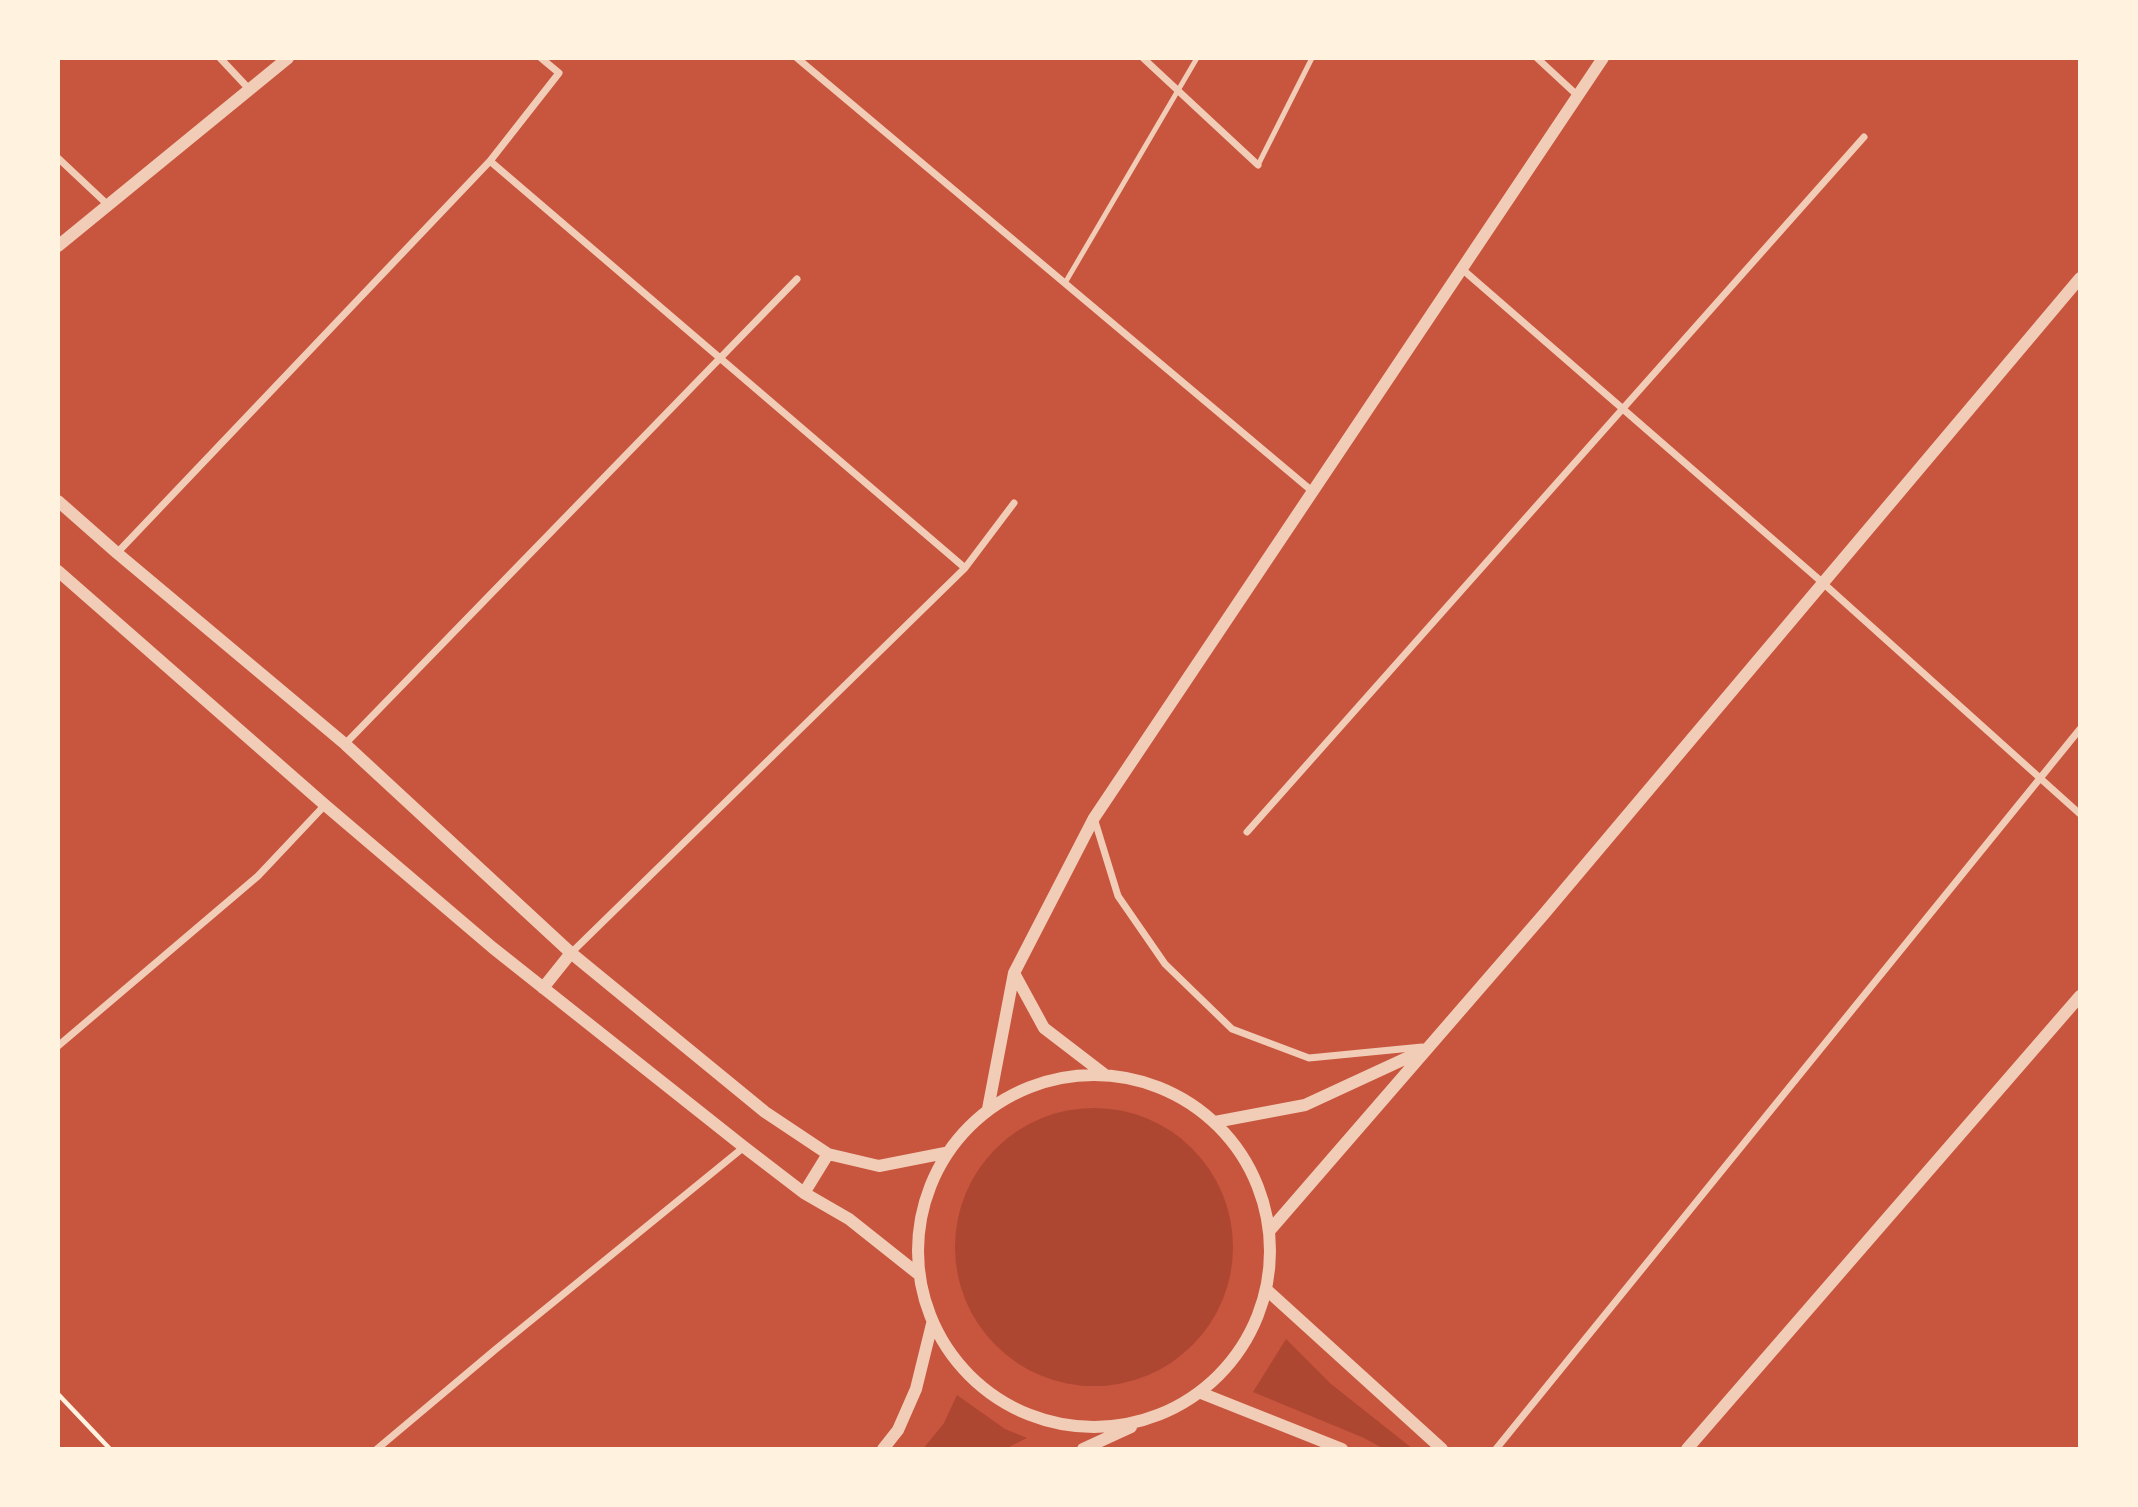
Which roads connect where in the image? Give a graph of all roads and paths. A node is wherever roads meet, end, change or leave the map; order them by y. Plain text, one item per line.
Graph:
1 (220, 58) edge
2 (288, 58) edge
3 (541, 58) edge
4 (797, 58) edge
5 (1143, 58) edge
6 (1196, 58) edge
7 (1312, 58) edge
8 (1537, 58) edge
9 (1604, 58) edge
10 (250, 90) junction
11 (1179, 91) junction
12 (1578, 96) junction
13 (1864, 137) dead end
14 (58, 158) edge
15 (490, 161) junction
16 (1258, 165) joint
17 (108, 205) junction
18 (58, 246) edge
19 (1462, 269) junction
20 (2080, 278) edge
21 (797, 279) dead end
22 (1065, 283) junction
23 (720, 359) junction
24 (1623, 409) junction
25 (1312, 491) junction
26 (58, 501) edge
27 (1014, 503) dead end
28 (117, 553) junction
29 (964, 568) junction
30 (58, 572) edge
31 (1823, 583) junction
32 (2080, 729) edge
33 (345, 744) junction
34 (2039, 777) junction
35 (325, 805) junction
36 (2080, 814) edge
37 (1094, 818) junction
38 (1247, 832) dead end
39 (571, 953) junction
40 (1014, 972) junction
41 (542, 988) junction
42 (2080, 996) edge
43 (58, 1046) edge
44 (1430, 1046) junction
45 (1104, 1074) junction
46 (988, 1109) junction
47 (1215, 1122) junction
48 (744, 1147) junction
49 (945, 1153) junction
50 (828, 1154) junction
51 (804, 1192) junction
52 (1270, 1229) junction
53 (917, 1273) junction
54 (1268, 1291) junction
55 (932, 1324) junction
56 (1201, 1393) junction
57 (58, 1394) edge
58 (1146, 1420) junction
59 (110, 1449) edge
60 (377, 1449) edge
61 (883, 1449) edge
62 (1083, 1449) edge
63 (1342, 1449) edge
64 (1442, 1449) edge
65 (1496, 1449) edge
66 (1687, 1449) edge

1 - 10 street
2 - 10 street
3 - 15 street
4 - 22 street
5 - 11 street
6 - 11 lane
7 - 16 lane
8 - 12 street
9 - 12 street
10 - 17 street
11 - 16 street
11 - 22 lane
12 - 19 street
13 - 24 street
14 - 17 street
15 - 23 street
15 - 28 street
17 - 18 street
19 - 24 street
19 - 25 street
20 - 31 street
21 - 23 street
22 - 25 street
23 - 29 street
23 - 33 street
24 - 31 street
24 - 38 street
25 - 37 street
26 - 28 street
27 - 29 street
28 - 33 street
29 - 39 street
30 - 35 street
31 - 34 street
31 - 44 street
32 - 34 street
33 - 39 street
34 - 36 street
34 - 65 street
35 - 41 street
35 - 43 street
37 - 40 street
37 - 44 street
39 - 41 street
39 - 50 street
40 - 45 street
40 - 46 street
41 - 48 street
42 - 66 street
44 - 47 street
44 - 52 street
45 - 46 street
45 - 47 street
46 - 49 street
47 - 52 street
48 - 51 street
48 - 60 street
49 - 50 street
49 - 53 street
50 - 51 street
51 - 53 street
52 - 54 street
53 - 55 street
54 - 56 street
54 - 64 street
55 - 58 street
55 - 61 street
56 - 58 street
56 - 63 street
57 - 59 path
58 - 62 street

